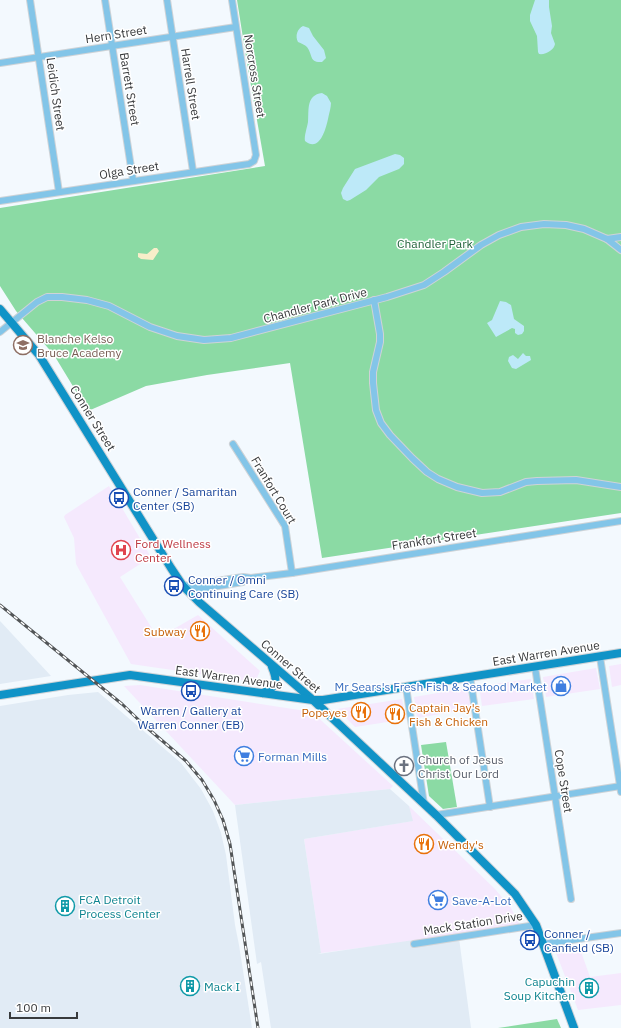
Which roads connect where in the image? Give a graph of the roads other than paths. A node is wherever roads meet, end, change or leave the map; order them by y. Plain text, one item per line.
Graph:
1 (30, 0) edge
2 (105, 0) edge
3 (167, 0) edge
4 (232, 0) edge
5 (236, 27) junction
6 (173, 37) junction
7 (112, 46) junction
8 (39, 57) junction
9 (0, 63) edge
10 (256, 155) joint
11 (193, 171) junction
12 (133, 180) junction
13 (59, 192) junction
14 (0, 201) edge
15 (621, 237) edge
16 (607, 239) junction
17 (621, 250) edge
18 (374, 300) junction
19 (0, 309) edge
20 (11, 323) junction
21 (0, 332) edge
22 (233, 444) dead end
23 (621, 487) edge
24 (621, 521) edge
25 (292, 573) junction
26 (186, 588) junction
27 (621, 653) edge
28 (600, 657) junction
29 (271, 664) junction
30 (535, 667) junction
31 (470, 677) junction
32 (406, 687) junction
33 (263, 694) junction
34 (0, 695) edge
35 (312, 700) junction
36 (621, 788) edge
37 (555, 797) junction
38 (424, 804) junction
39 (490, 807) junction
40 (436, 815) junction
41 (571, 899) dead end
42 (536, 924) junction
43 (621, 932) edge
44 (414, 944) dead end
45 (543, 944) junction
46 (574, 1028) edge

1 - 8 street, Leidich Street
2 - 7 street, Barrett Street
3 - 6 street, Harrell Street
4 - 5 street, Norcross Street
5 - 6 street, Hern Street
5 - 10 street, Norcross Street
6 - 7 street, Hern Street
6 - 11 street, Harrell Street
7 - 8 street, Hern Street
7 - 12 street, Barrett Street
8 - 9 street, Hern Street
8 - 13 street, Leidich Street
10 - 11 street, Olga Street
11 - 12 street, Olga Street
12 - 13 street, Olga Street
13 - 14 street, Olga Street
15 - 16 street
16 - 17 street
16 - 18 street, Chandler Park Drive
18 - 20 street, Chandler Park Drive
18 - 23 street
19 - 20 main road, Conner Street
20 - 21 street, Chandler Park Drive
20 - 26 main road, Conner Street
22 - 25 street, Franfort Court
24 - 25 street, Frankfort Street
25 - 26 street, Frankfort Street
26 - 29 main road, Conner Street
27 - 28 main road, East Warren Avenue
28 - 30 main road, East Warren Avenue
28 - 36 street
29 - 33 main road
29 - 35 main road, Conner Street
30 - 31 main road, East Warren Avenue
30 - 37 street, Cope Street
31 - 32 main road, East Warren Avenue
31 - 39 street
32 - 35 main road, East Warren Avenue
32 - 38 street
33 - 34 main road, East Warren Avenue
33 - 35 main road, East Warren Avenue
35 - 38 main road, Conner Street
36 - 37 street
37 - 39 street
37 - 41 street, Cope Street
38 - 40 main road, Conner Street
39 - 40 street
40 - 42 main road, Conner Street
42 - 44 street, Mack Station Drive
42 - 45 main road, Conner Street
43 - 45 street
45 - 46 main road, Conner Street

